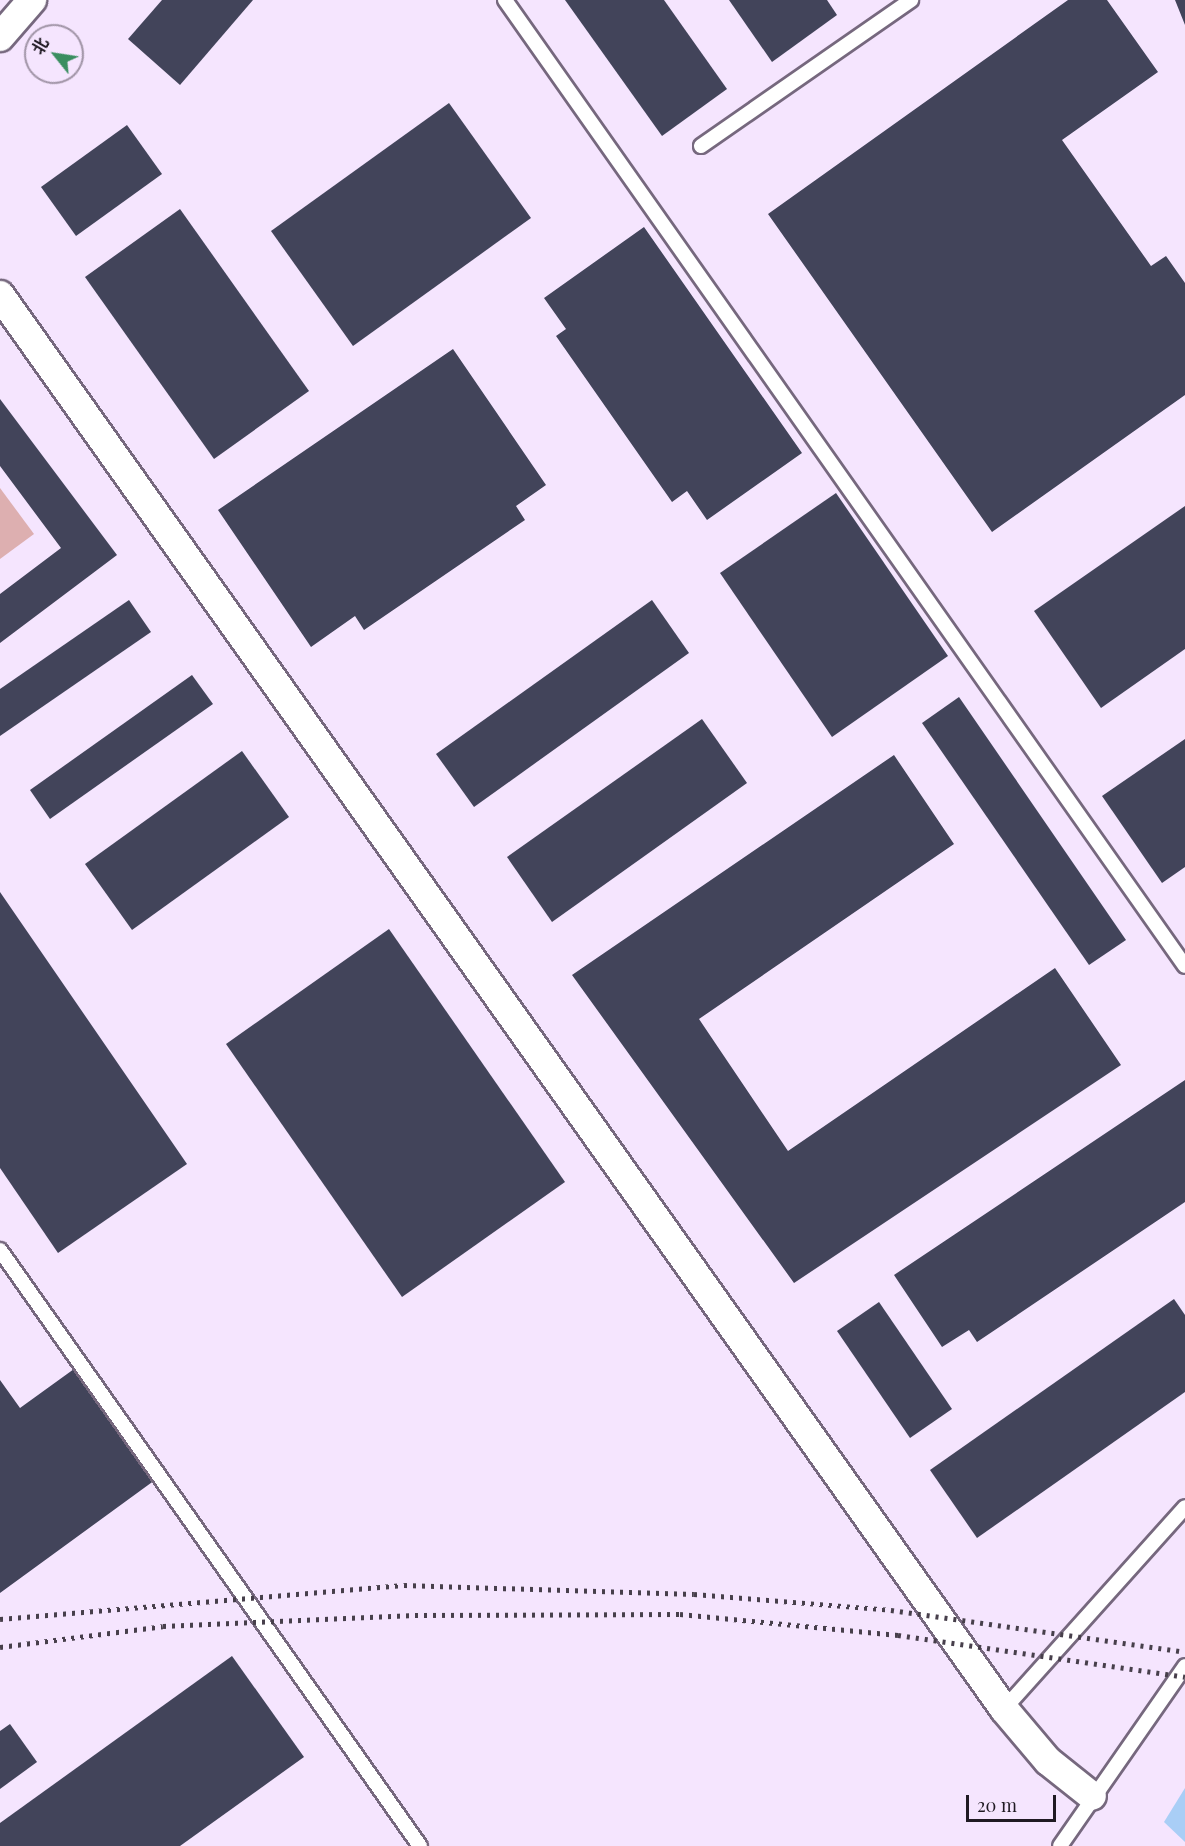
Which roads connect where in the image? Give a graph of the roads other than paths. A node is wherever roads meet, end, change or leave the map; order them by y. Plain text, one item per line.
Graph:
1 (32, 0) edge
2 (505, 0) edge
3 (911, 0) edge
4 (0, 37) edge
5 (701, 146) dead end
6 (0, 295) edge
7 (1185, 966) edge
8 (0, 1250) edge
9 (1185, 1507) edge
10 (1185, 1666) edge
11 (1004, 1709) junction
12 (1092, 1796) junction
13 (420, 1846) edge
14 (1060, 1846) edge

1 - 4 street
2 - 7 lane
3 - 5 lane
6 - 11 street
8 - 13 lane
9 - 11 lane
10 - 12 lane
11 - 12 street
12 - 14 lane

